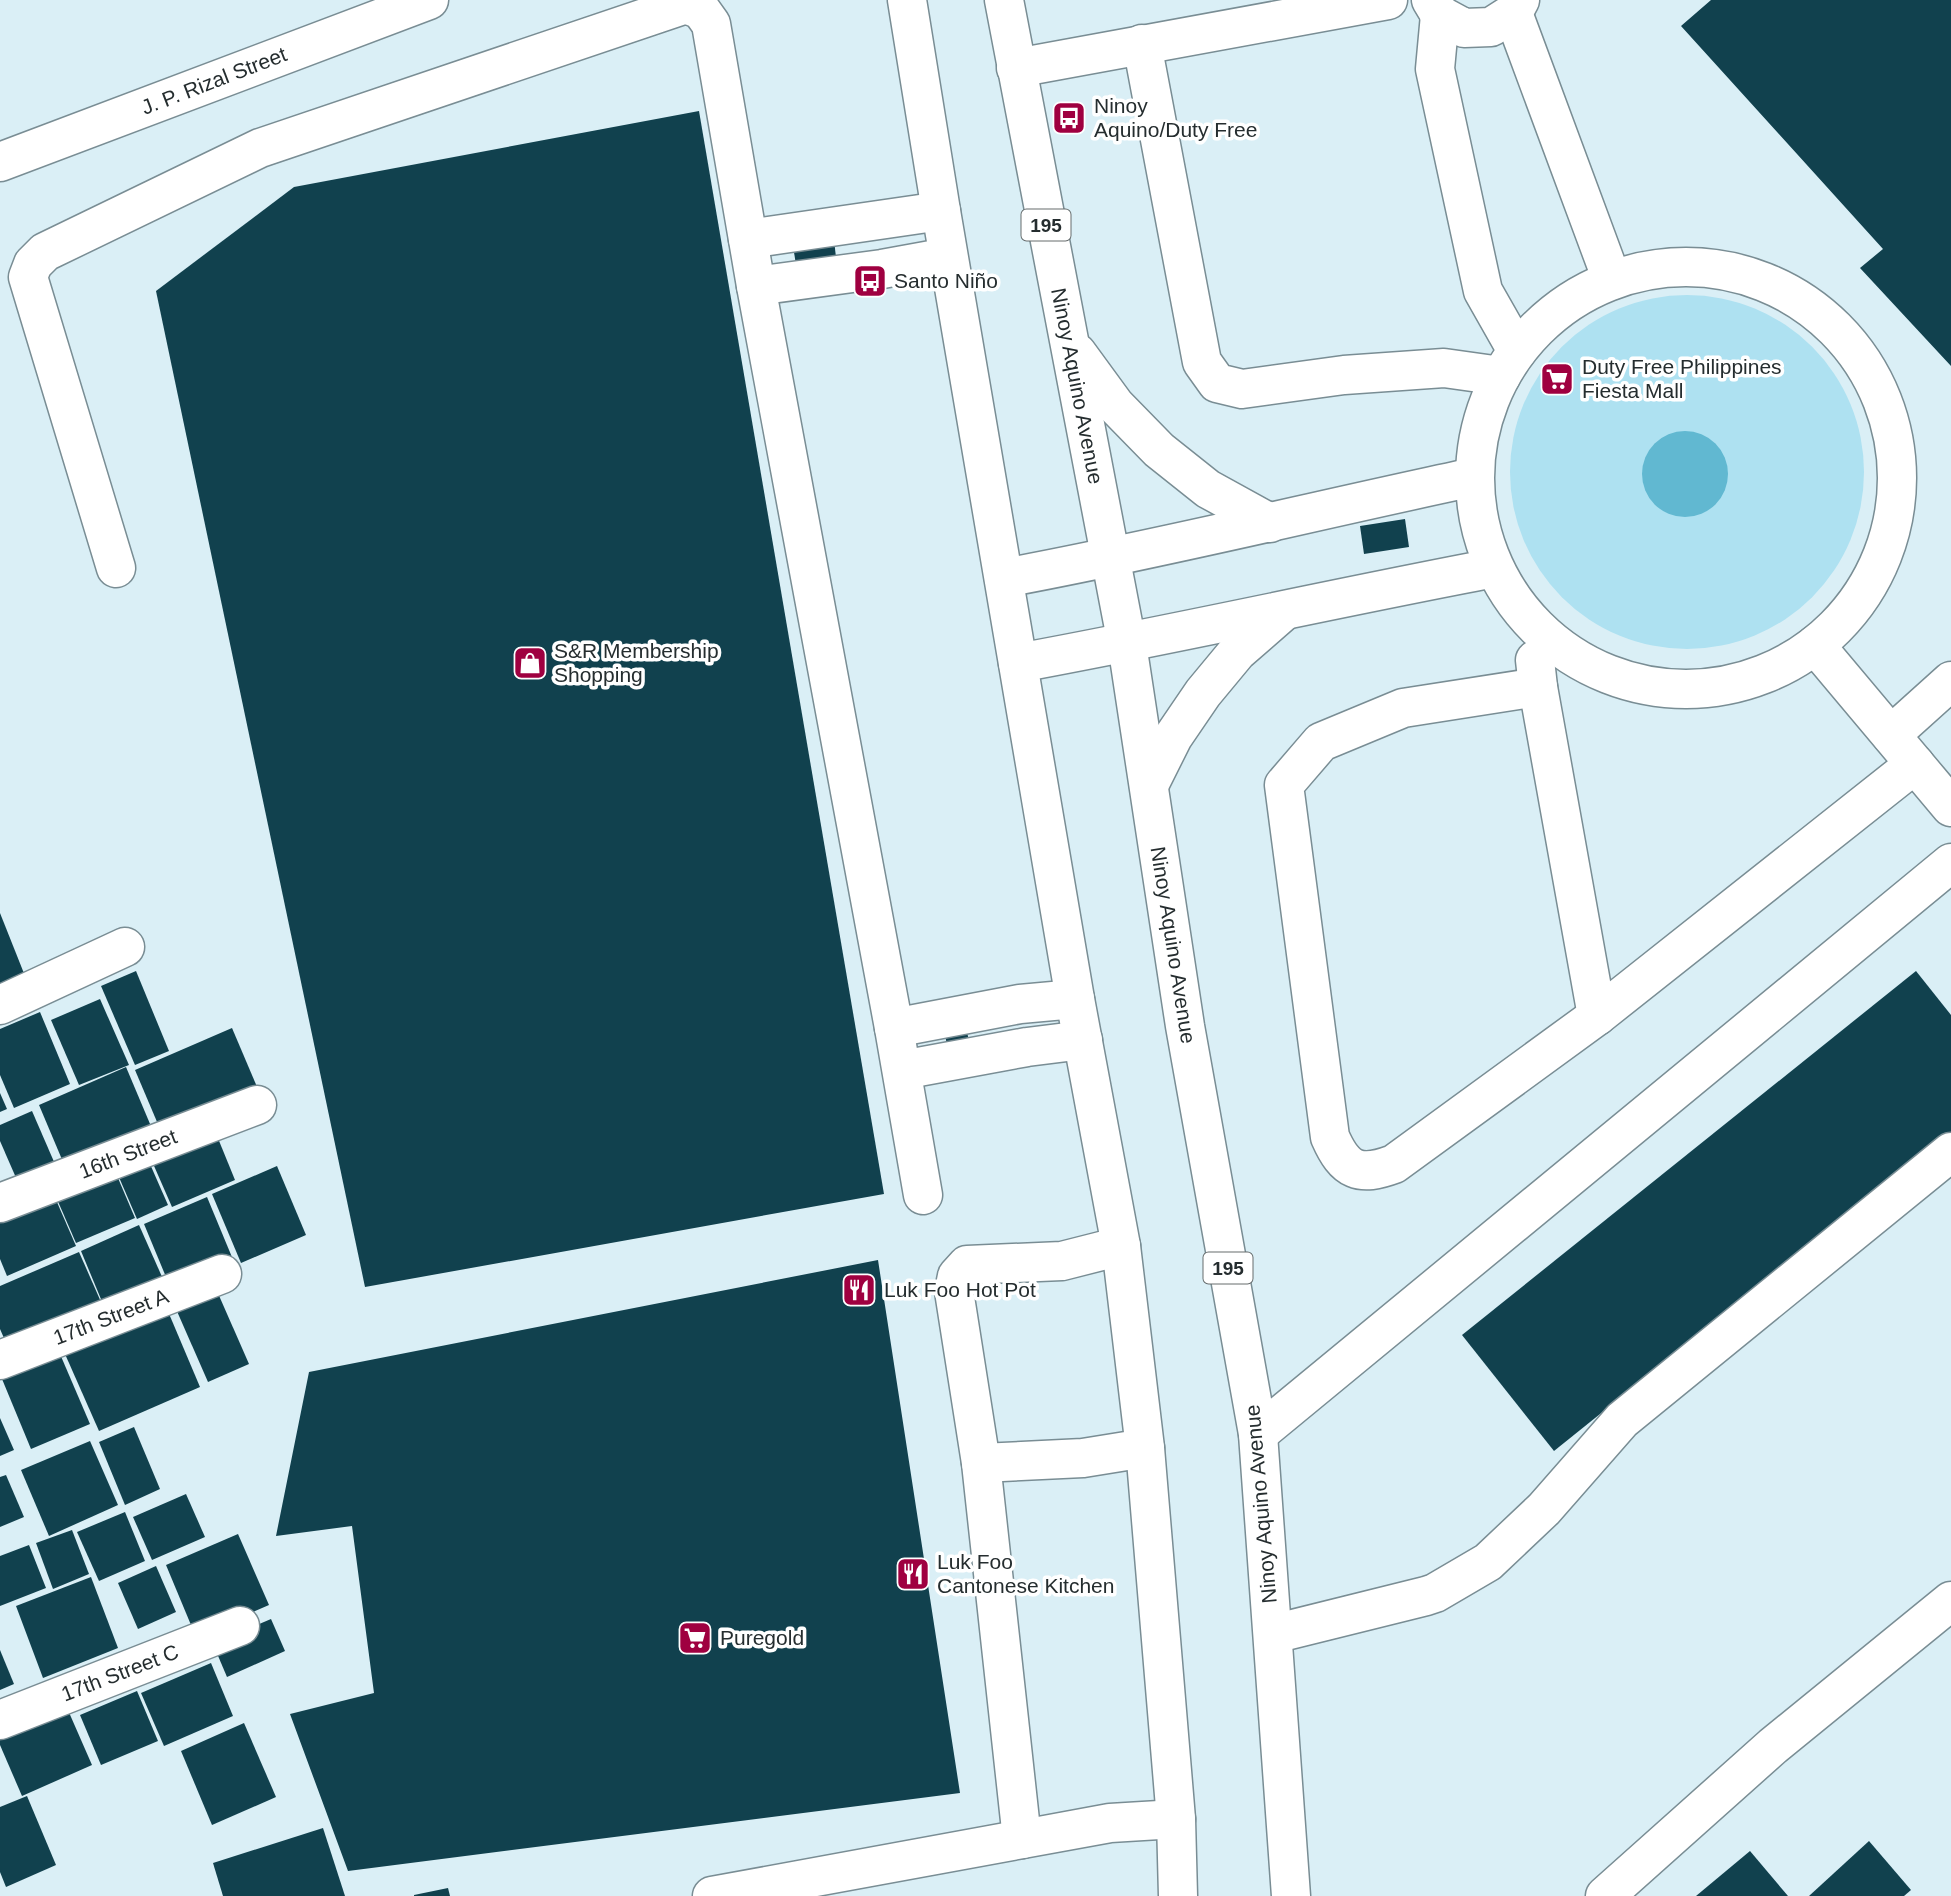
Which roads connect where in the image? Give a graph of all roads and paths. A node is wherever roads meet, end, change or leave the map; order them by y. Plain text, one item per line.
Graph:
1 (429, 0) edge
2 (907, 0) edge
3 (1004, 0) edge
4 (1388, 0) edge
5 (1517, 7) edge
6 (1436, 8) edge
7 (1142, 44) junction
8 (1016, 68) junction
9 (0, 162) edge
10 (940, 211) junction
11 (748, 239) junction
12 (948, 257) junction
13 (1612, 280) junction
14 (755, 286) junction
15 (1069, 344) junction
16 (1509, 364) junction
17 (1474, 477) junction
18 (1270, 523) junction
19 (1111, 558) junction
20 (116, 568) dead end
21 (1494, 568) junction
22 (1004, 578) junction
23 (1284, 611) junction
24 (1531, 623) junction
25 (1127, 644) junction
26 (1815, 645) junction
27 (1018, 663) junction
28 (1951, 681) edge
29 (1538, 687) junction
30 (1891, 735) junction
31 (1915, 764) junction
32 (1149, 785) junction
33 (1951, 807) edge
34 (1951, 863) edge
35 (125, 947) dead end
36 (1075, 999) junction
37 (0, 1006) edge
38 (1597, 1016) junction
39 (894, 1028) junction
40 (1083, 1040) junction
41 (902, 1070) junction
42 (257, 1105) dead end
43 (1951, 1152) edge
44 (923, 1195) dead end
45 (0, 1203) edge
46 (1121, 1246) junction
47 (222, 1274) dead end
48 (0, 1360) edge
49 (1258, 1434) junction
50 (1145, 1448) junction
51 (981, 1463) junction
52 (1951, 1601) edge
53 (240, 1626) dead end
54 (1273, 1634) junction
55 (0, 1720) edge
56 (1176, 1819) junction
57 (1022, 1839) junction
58 (712, 1896) edge
59 (1178, 1896) edge
60 (1291, 1896) edge
61 (1605, 1896) edge

1 - 9 main road, J. P. Rizal Street
2 - 10 main road
3 - 8 main road, Ninoy Aquino Avenue / 195
4 - 7 main road
5 - 6 main road
5 - 13 main road
6 - 16 main road
7 - 8 main road
7 - 16 main road
8 - 15 main road, Ninoy Aquino Avenue / 195
10 - 11 main road
10 - 12 main road
11 - 14 main road
11 - 20 main road
12 - 14 main road
12 - 22 main road
13 - 16 main road
13 - 26 main road
14 - 39 main road
15 - 18 main road
15 - 19 main road, Ninoy Aquino Avenue / 195
16 - 17 main road
17 - 18 main road
17 - 21 main road
18 - 19 main road
19 - 22 main road
19 - 25 main road, Ninoy Aquino Avenue / 195
21 - 23 main road
21 - 24 main road
22 - 27 main road
23 - 25 main road
23 - 32 main road
24 - 26 main road
24 - 29 main road
25 - 27 main road
25 - 32 main road, Ninoy Aquino Avenue / 195
26 - 30 main road
27 - 36 main road
28 - 30 main road
29 - 38 main road
29 - 38 main road
30 - 31 main road
31 - 33 main road
31 - 38 main road
32 - 49 main road, Ninoy Aquino Avenue / 195
34 - 49 main road
35 - 37 main road
36 - 39 main road
36 - 40 main road
39 - 41 main road
40 - 41 main road
40 - 46 main road
41 - 44 main road
42 - 45 main road, 16th Street
43 - 54 main road
46 - 50 main road
46 - 51 main road
47 - 48 main road, 17th Street A
49 - 54 main road, Ninoy Aquino Avenue / 195
50 - 51 main road
50 - 56 main road
51 - 57 main road
52 - 61 main road
53 - 55 main road, 17th Street C
54 - 60 main road, Ninoy Aquino Avenue / 195
56 - 57 main road
56 - 59 main road
57 - 58 main road

